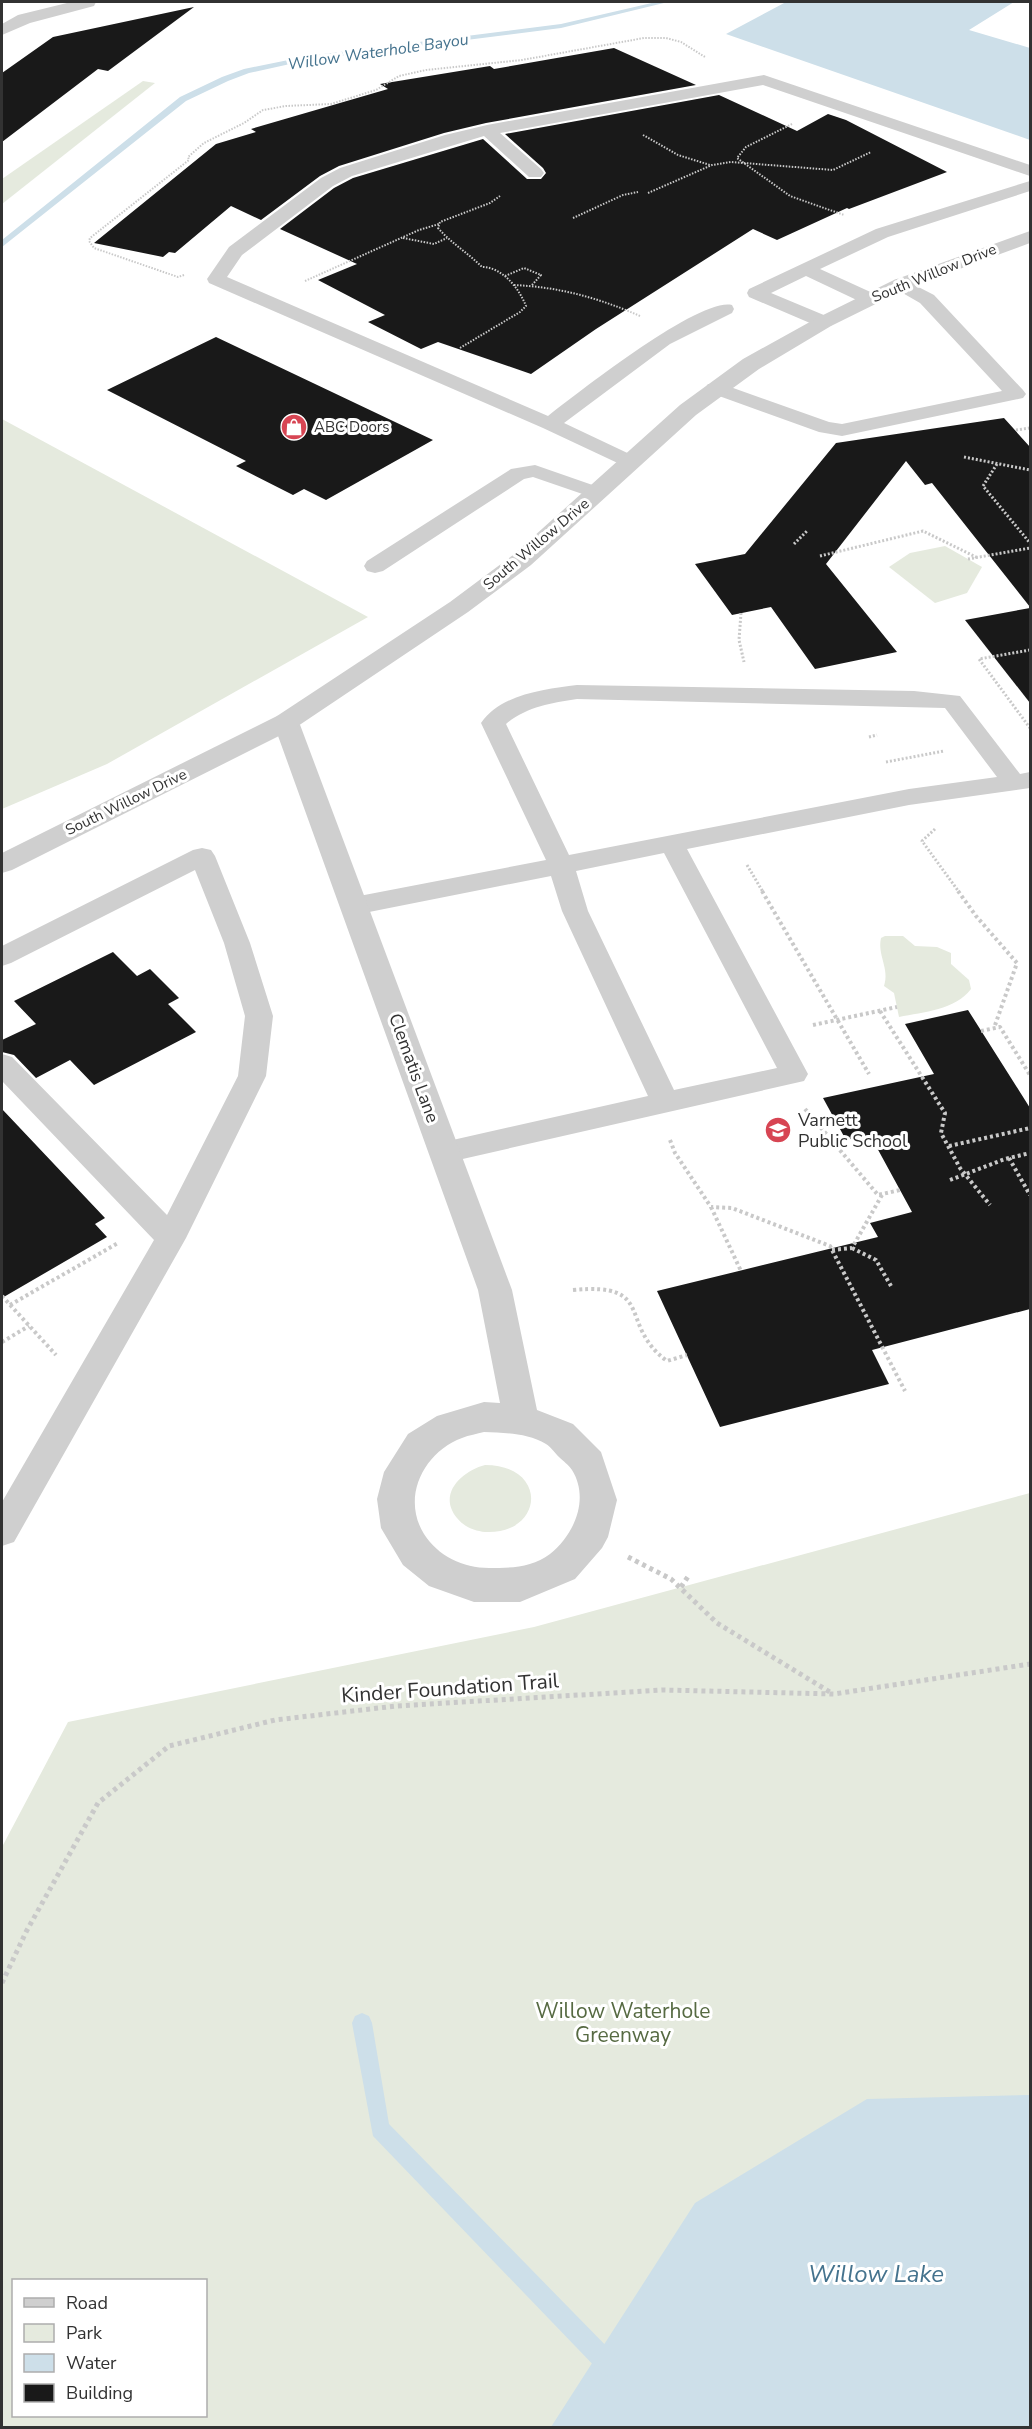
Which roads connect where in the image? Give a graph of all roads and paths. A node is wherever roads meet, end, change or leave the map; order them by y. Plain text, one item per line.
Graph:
1 (87, 2) edge
2 (2, 30) edge
3 (706, 58) dead end
4 (831, 103) junction
5 (614, 108) junction
6 (487, 130) junction
7 (926, 135) junction
8 (741, 163) junction
9 (710, 166) junction
10 (1030, 171) edge
11 (535, 173) dead end
12 (1030, 186) edge
13 (638, 192) dead end
14 (648, 193) dead end
15 (500, 196) dead end
16 (573, 218) dead end
17 (440, 224) junction
18 (882, 234) junction
19 (402, 237) junction
20 (1030, 237) edge
21 (447, 238) junction
22 (807, 270) junction
23 (505, 276) junction
24 (178, 277) dead end
25 (901, 284) junction
26 (514, 285) junction
27 (531, 286) junction
28 (262, 299) junction
29 (870, 299) junction
30 (725, 309) dead end
31 (824, 322) junction
32 (683, 330) junction
33 (425, 370) junction
34 (715, 388) junction
35 (550, 424) junction
36 (1030, 428) edge
37 (1016, 430) dead end
38 (964, 457) dead end
39 (631, 462) junction
40 (998, 464) junction
41 (1030, 470) edge
42 (597, 493) junction
43 (808, 530) dead end
44 (794, 544) dead end
45 (1030, 546) edge
46 (820, 556) dead end
47 (978, 558) junction
48 (968, 560) dead end
49 (375, 566) dead end
50 (741, 613) dead end
51 (1030, 650) edge
52 (744, 671) dead end
53 (1030, 720) edge
54 (1025, 721) junction
55 (286, 722) junction
56 (1030, 729) edge
57 (938, 752) dead end
58 (886, 762) dead end
59 (1022, 782) edge
60 (937, 828) dead end
61 (672, 844) junction
62 (744, 859) dead end
63 (2, 864) edge
64 (561, 865) junction
65 (354, 906) junction
66 (2, 957) edge
67 (897, 1008) dead end
68 (880, 1011) junction
69 (838, 1019) junction
70 (994, 1028) junction
71 (981, 1031) dead end
72 (772, 1034) junction
73 (2, 1064) edge
74 (870, 1074) dead end
75 (790, 1075) junction
76 (1030, 1076) edge
77 (666, 1103) junction
78 (1030, 1128) edge
79 (668, 1134) dead end
80 (949, 1146) junction
81 (445, 1152) junction
82 (1030, 1153) edge
83 (1009, 1158) junction
84 (965, 1174) junction
85 (950, 1180) dead end
86 (900, 1190) dead end
87 (882, 1194) junction
88 (1030, 1195) edge
89 (990, 1205) dead end
90 (711, 1207) junction
91 (163, 1230) junction
92 (852, 1248) junction
93 (832, 1250) junction
94 (741, 1271) dead end
95 (891, 1286) dead end
96 (573, 1290) dead end
97 (2, 1296) edge
98 (10, 1305) junction
99 (29, 1326) junction
100 (2, 1342) edge
101 (687, 1355) dead end
102 (85, 1388) junction
103 (904, 1391) dead end
104 (521, 1419) junction
105 (2, 1532) edge
106 (590, 1537) junction
107 (689, 1575) dead end
108 (681, 1587) dead end
109 (1030, 1664) edge
110 (834, 1694) junction
111 (2, 1983) edge

1 - 2 street
3 - 24 path
4 - 5 lane
4 - 7 lane
4 - 8 path
5 - 6 lane
5 - 9 path
6 - 11 lane
6 - 28 lane
7 - 8 path
7 - 10 lane
8 - 9 path
8 - 18 path
9 - 14 path
12 - 18 lane
13 - 16 path
15 - 17 path
17 - 19 path
17 - 21 path
18 - 22 lane
19 - 21 path
19 - 28 path
20 - 25 street, South Willow Drive
21 - 23 path
22 - 29 lane
22 - 31 lane
23 - 26 path
23 - 27 path
25 - 29 street, South Willow Drive
25 - 34 lane
26 - 27 path
26 - 33 path
27 - 32 path
28 - 33 lane
29 - 31 street, South Willow Drive
30 - 32 lane
31 - 34 street, South Willow Drive
32 - 35 lane
33 - 35 lane
34 - 39 street, South Willow Drive
35 - 39 lane
36 - 37 path
38 - 40 path
39 - 42 street, South Willow Drive
40 - 41 path
40 - 45 path
42 - 49 lane
42 - 55 street, South Willow Drive
43 - 44 path
45 - 47 path
46 - 47 path
47 - 48 path
50 - 52 path
51 - 54 path
53 - 54 path
54 - 56 path
55 - 63 street, South Willow Drive
55 - 65 street, Clematis Lane
57 - 58 path
59 - 61 lane
59 - 64 lane
60 - 70 path
61 - 64 lane
61 - 72 lane
62 - 69 path
64 - 65 lane
64 - 77 lane
65 - 81 street, Clematis Lane
66 - 91 lane
67 - 68 path
68 - 69 path
68 - 80 path
69 - 72 path
69 - 74 path
70 - 71 path
70 - 76 path
72 - 75 lane
73 - 91 lane
75 - 77 lane
75 - 87 path
77 - 81 lane
78 - 80 path
79 - 90 path
80 - 84 path
81 - 104 street, Clematis Lane
82 - 83 path
83 - 84 path
83 - 88 path
84 - 85 path
84 - 89 path
86 - 87 path
87 - 92 path
90 - 93 path
90 - 94 path
91 - 98 path
91 - 102 lane
92 - 93 path
92 - 95 path
93 - 103 path
96 - 101 path
97 - 98 path
98 - 99 path
99 - 100 path
99 - 102 path
102 - 105 lane
104 - 106 street
104 - 106 street
106 - 110 path
107 - 108 path
109 - 110 path, Kinder Foundation Trail
110 - 111 path, Kinder Foundation Trail

